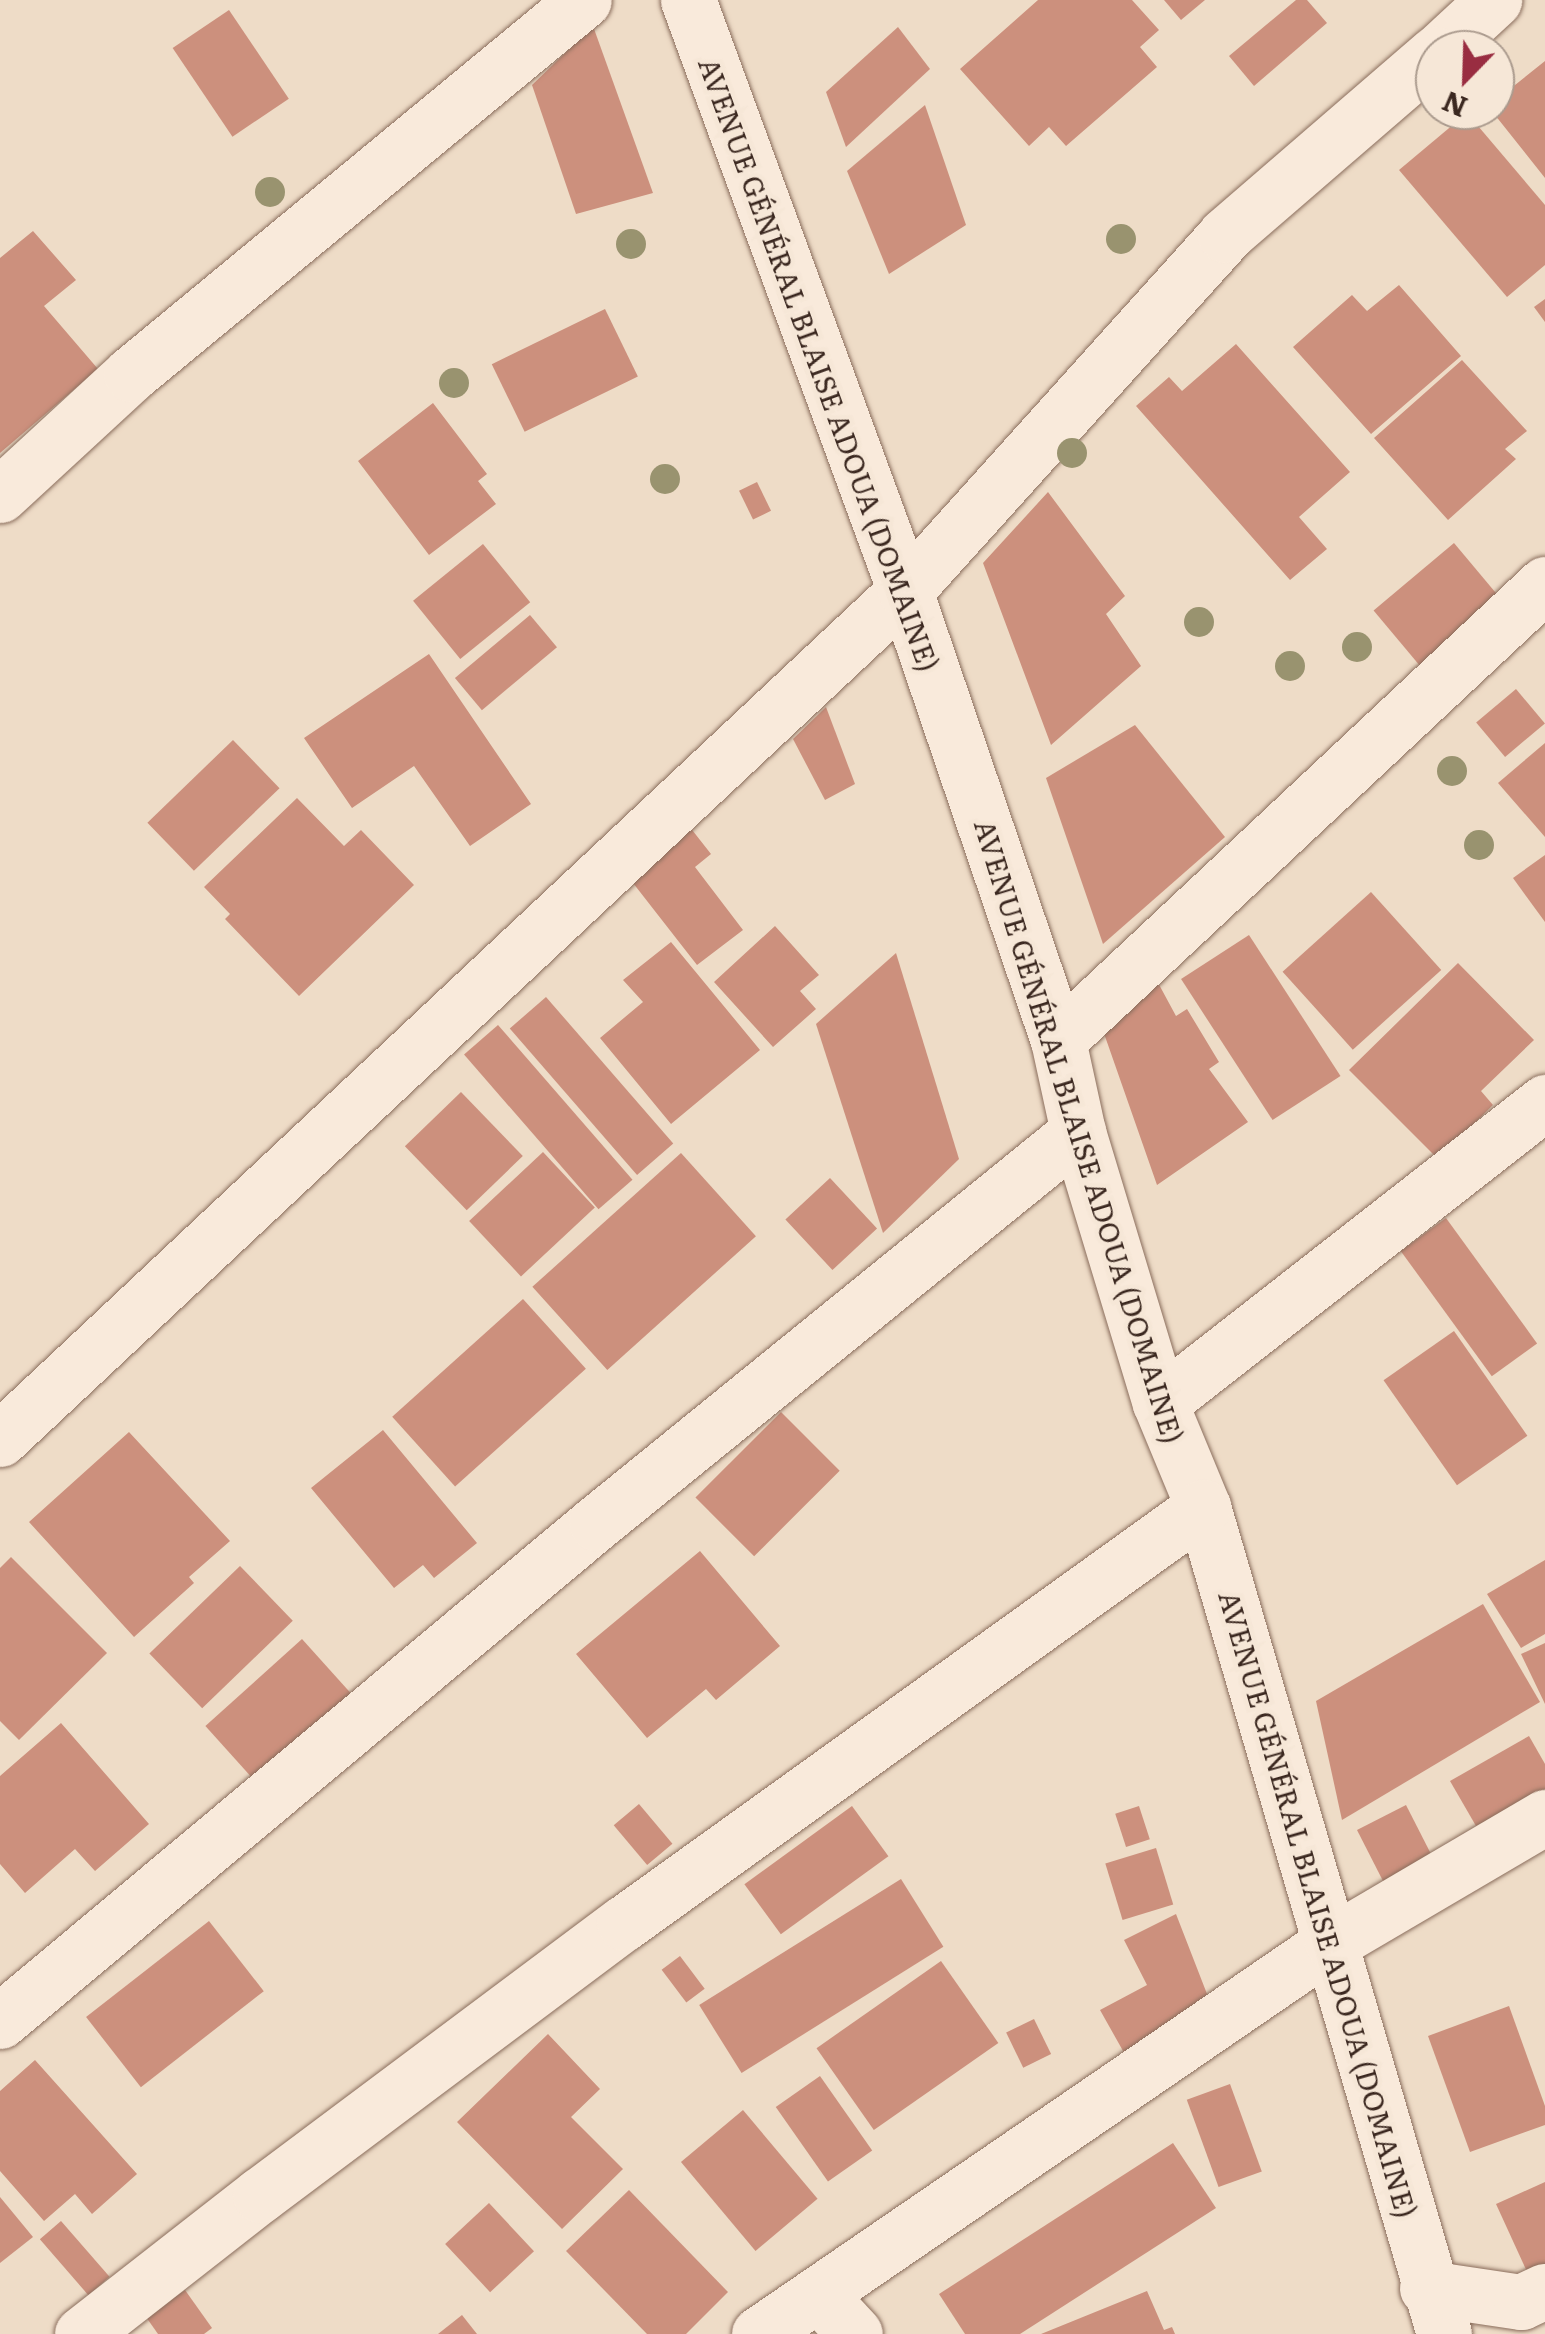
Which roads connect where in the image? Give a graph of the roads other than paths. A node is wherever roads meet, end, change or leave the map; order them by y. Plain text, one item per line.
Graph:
1 (584, 0) edge
2 (688, 0) edge
3 (1494, 0) edge
4 (1462, 30) edge
5 (1415, 72) edge
6 (0, 495) edge
7 (1545, 584) edge
8 (905, 592) junction
9 (1058, 1040) junction
10 (1545, 1102) edge
11 (1078, 1132) junction
12 (1160, 1403) junction
13 (0, 1439) edge
14 (1203, 1507) junction
15 (1545, 1816) edge
16 (1332, 1942) junction
17 (0, 2021) edge
18 (1545, 2291) edge
19 (818, 2294) junction
20 (1435, 2311) edge
21 (82, 2334) edge
22 (759, 2334) edge
23 (856, 2334) edge

1 - 6 street
2 - 8 street, AVENUE GÉNÉRAL BLAISE ADOUA (DOMAINE)
3 - 4 street
5 - 8 street
7 - 9 street
8 - 9 street, AVENUE GÉNÉRAL BLAISE ADOUA (DOMAINE)
8 - 13 street
9 - 11 street, AVENUE GÉNÉRAL BLAISE ADOUA (DOMAINE)
10 - 12 street
11 - 12 street, AVENUE GÉNÉRAL BLAISE ADOUA (DOMAINE)
11 - 17 street
12 - 14 street, AVENUE GÉNÉRAL BLAISE ADOUA (DOMAINE)
14 - 16 street, AVENUE GÉNÉRAL BLAISE ADOUA (DOMAINE)
14 - 21 street
15 - 16 street
16 - 19 street
16 - 20 street, AVENUE GÉNÉRAL BLAISE ADOUA (DOMAINE)
18 - 20 street
19 - 22 street
19 - 23 street

